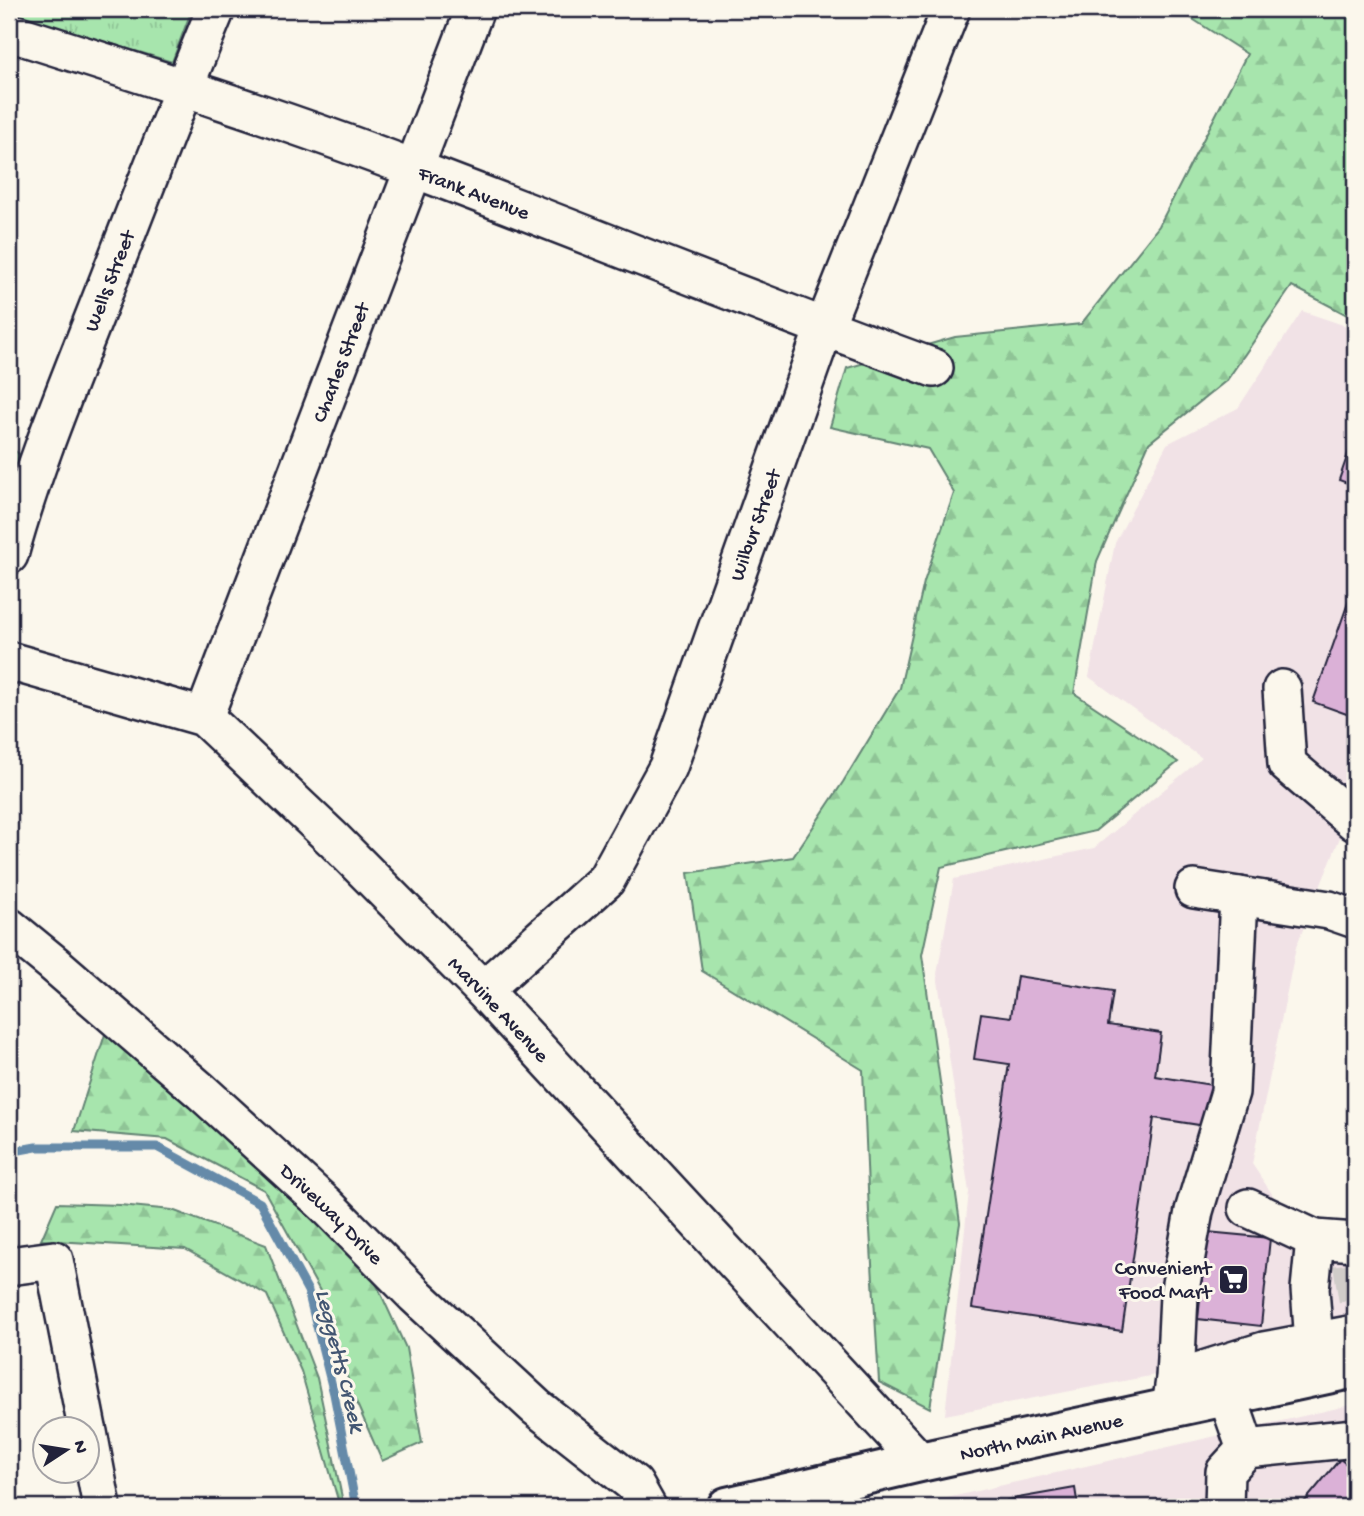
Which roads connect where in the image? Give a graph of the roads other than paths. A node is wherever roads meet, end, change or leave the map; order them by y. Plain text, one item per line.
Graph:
1 (216, 9) edge
2 (475, 9) edge
3 (951, 9) edge
4 (9, 32) edge
5 (184, 87) junction
6 (414, 168) junction
7 (824, 328) junction
8 (934, 368) dead end
9 (9, 555) edge
10 (9, 661) edge
11 (1282, 689) dead end
12 (204, 717) junction
13 (1355, 822) edge
14 (1194, 889) dead end
15 (1239, 896) junction
16 (1355, 919) edge
17 (9, 927) edge
18 (483, 990) junction
19 (1248, 1208) dead end
20 (1315, 1239) junction
21 (1355, 1242) edge
22 (9, 1266) edge
23 (1355, 1334) edge
24 (1314, 1360) junction
25 (1355, 1368) edge
26 (1173, 1393) junction
27 (1227, 1395) junction
28 (84, 1414) edge
29 (1355, 1438) edge
30 (1246, 1449) junction
31 (920, 1462) junction
32 (98, 1484) edge
33 (102, 1507) edge
34 (647, 1507) edge
35 (727, 1507) edge
36 (1224, 1507) edge

1 - 5 street, Wells Street
2 - 6 street, Charles Street
3 - 7 street, Wilbur Street
4 - 5 street, Frank Avenue
5 - 6 street, Frank Avenue
5 - 9 street, Wells Street
6 - 7 street, Frank Avenue
6 - 12 street, Charles Street
7 - 8 street, Frank Avenue
7 - 18 street, Wilbur Street
10 - 12 street, Marvine Avenue
11 - 13 street
12 - 18 street, Marvine Avenue
14 - 15 street
15 - 16 street
15 - 26 street
17 - 34 street, Driveway Drive
18 - 31 street, Marvine Avenue
19 - 20 street
20 - 21 street
20 - 24 street
22 - 28 street
23 - 24 street
24 - 25 main road, North Main Avenue
24 - 26 street
24 - 27 main road, North Main Avenue
26 - 27 main road, North Main Avenue
26 - 31 main road, North Main Avenue
27 - 30 street
29 - 30 street
30 - 36 street
31 - 35 main road, North Main Avenue
32 - 33 street

